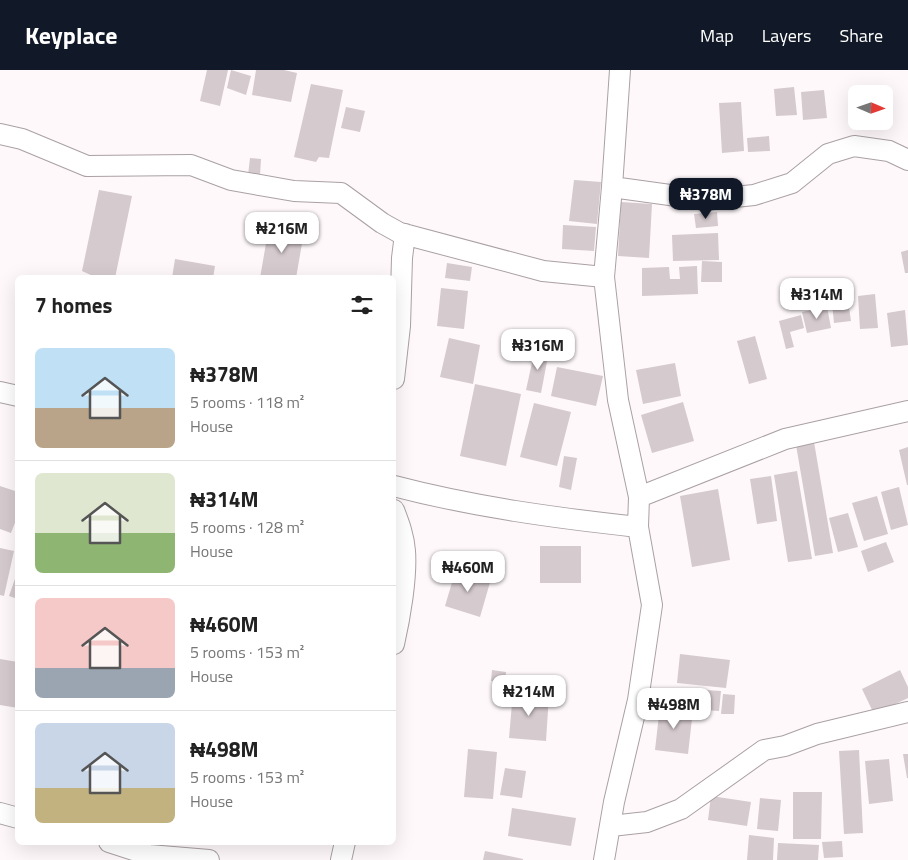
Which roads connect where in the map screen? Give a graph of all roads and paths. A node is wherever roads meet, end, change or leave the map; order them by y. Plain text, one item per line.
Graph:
1 (620, 70) edge
2 (0, 134) edge
3 (908, 140) edge
4 (889, 151) junction
5 (908, 160) edge
6 (612, 186) junction
7 (405, 234) junction
8 (604, 277) junction
9 (396, 361) edge
10 (0, 392) edge
11 (15, 395) edge
12 (908, 412) edge
13 (396, 487) edge
14 (420, 493) junction
15 (638, 497) junction
16 (397, 517) edge
17 (638, 526) junction
18 (396, 631) edge
19 (908, 712) edge
20 (0, 813) edge
21 (15, 817) edge
22 (611, 826) junction
23 (118, 845) edge
24 (344, 845) edge
25 (209, 860) edge
26 (341, 860) edge
27 (604, 860) edge

1 - 6 street
2 - 7 street
3 - 4 street
4 - 5 street
4 - 6 street
6 - 8 street
7 - 8 street
7 - 9 street
8 - 15 street
10 - 11 street
12 - 15 street
13 - 14 street
14 - 16 street
14 - 17 street
15 - 17 street
16 - 18 street
17 - 22 street
19 - 22 street
20 - 21 street
22 - 27 street
23 - 25 street
24 - 26 street

